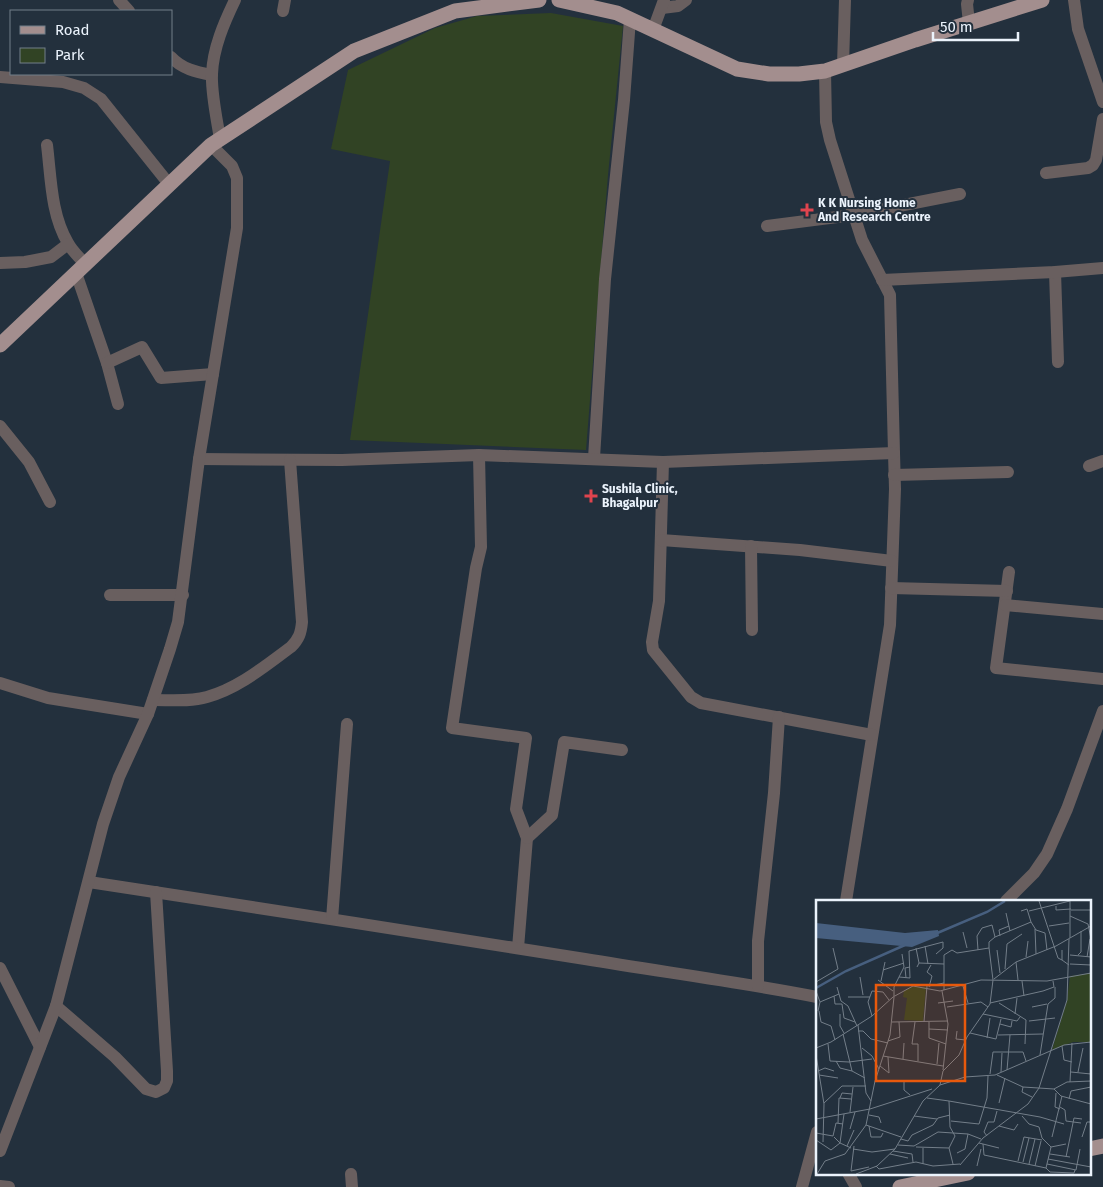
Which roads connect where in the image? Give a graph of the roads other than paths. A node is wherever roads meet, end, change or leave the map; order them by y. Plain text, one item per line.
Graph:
1 (119, 0) edge
2 (235, 0) edge
3 (539, 0) edge
4 (559, 0) edge
5 (686, 0) edge
6 (846, 0) edge
7 (968, 0) edge
8 (1042, 0) edge
9 (1074, 0) edge
10 (663, 4) edge
11 (128, 10) edge
12 (630, 19) junction
13 (969, 23) junction
14 (653, 30) junction
15 (172, 58) edge
16 (843, 65) junction
17 (825, 71) junction
18 (212, 75) junction
19 (0, 77) edge
20 (1103, 102) edge
21 (1103, 119) edge
22 (215, 142) junction
23 (46, 146) dead end
24 (1046, 173) dead end
25 (169, 184) junction
26 (960, 194) dead end
27 (853, 215) junction
28 (767, 226) dead end
29 (68, 244) junction
30 (0, 263) edge
31 (1103, 268) edge
32 (81, 269) junction
33 (1055, 272) junction
34 (882, 280) junction
35 (0, 345) edge
36 (106, 362) junction
37 (1058, 362) dead end
38 (213, 374) junction
39 (118, 404) dead end
40 (0, 426) edge
41 (894, 453) junction
42 (479, 455) junction
43 (594, 458) junction
44 (199, 459) junction
45 (290, 460) junction
46 (1103, 461) edge
47 (663, 462) junction
48 (1089, 466) dead end
49 (1008, 472) dead end
50 (894, 475) junction
51 (50, 502) dead end
52 (661, 540) junction
53 (751, 546) junction
54 (892, 561) junction
55 (1009, 572) dead end
56 (891, 588) junction
57 (1007, 591) junction
58 (110, 595) dead end
59 (182, 595) junction
60 (1005, 605) junction
61 (1103, 614) edge
62 (752, 630) dead end
63 (1103, 679) edge
64 (0, 682) edge
65 (153, 700) junction
66 (1103, 711) edge
67 (148, 714) junction
68 (778, 717) junction
69 (347, 724) dead end
70 (872, 735) junction
71 (622, 750) dead end
72 (527, 838) junction
73 (89, 882) junction
74 (156, 892) junction
75 (846, 900) edge
76 (1007, 900) edge
77 (332, 919) junction
78 (518, 948) junction
79 (0, 968) edge
80 (758, 986) junction
81 (816, 997) edge
82 (56, 1006) junction
83 (40, 1047) junction
84 (816, 1136) edge
85 (1103, 1146) edge
86 (1090, 1149) edge
87 (0, 1151) edge
88 (352, 1174) dead end
89 (849, 1174) edge
90 (963, 1174) edge
91 (0, 1186) edge
92 (9, 1187) edge
93 (352, 1187) edge
94 (802, 1187) edge
95 (856, 1187) edge
96 (900, 1187) edge

1 - 11 street
2 - 18 street
3 - 22 main road
4 - 12 main road
5 - 10 street
6 - 16 street
7 - 13 street
8 - 13 main road
9 - 20 street
10 - 14 street
12 - 14 main road
12 - 43 street
13 - 16 main road
14 - 17 main road
15 - 18 street
16 - 17 main road
17 - 27 street
18 - 22 street
19 - 25 street
21 - 24 street
22 - 25 main road
22 - 38 street
23 - 29 street
25 - 32 main road
26 - 27 street
27 - 28 street
27 - 34 street
29 - 30 street
29 - 32 street
31 - 33 street
32 - 35 main road
32 - 36 street
33 - 34 street
33 - 37 street
34 - 41 street
36 - 38 street
36 - 39 street
38 - 44 street
40 - 51 street
41 - 47 street
41 - 50 street
42 - 43 street
42 - 45 street
42 - 72 street
43 - 47 street
44 - 45 street
44 - 59 street
45 - 65 street
46 - 48 street
47 - 52 street
49 - 50 street
50 - 54 street
52 - 53 street
52 - 68 street
53 - 54 street
53 - 62 street
54 - 56 street
55 - 57 street
56 - 57 street
56 - 70 street
57 - 60 street
58 - 59 street
59 - 65 street
60 - 61 street
60 - 63 street
64 - 67 street
65 - 67 street
66 - 76 street
67 - 73 street
68 - 70 street
68 - 80 street
69 - 77 street
70 - 75 street
71 - 72 street
72 - 78 street
73 - 74 street
73 - 82 street
74 - 77 street
74 - 82 street
77 - 78 street
78 - 80 street
79 - 83 street
80 - 81 street
82 - 83 street
83 - 87 street
84 - 94 street
85 - 86 main road
88 - 93 street
89 - 95 street
90 - 96 main road
91 - 92 street

